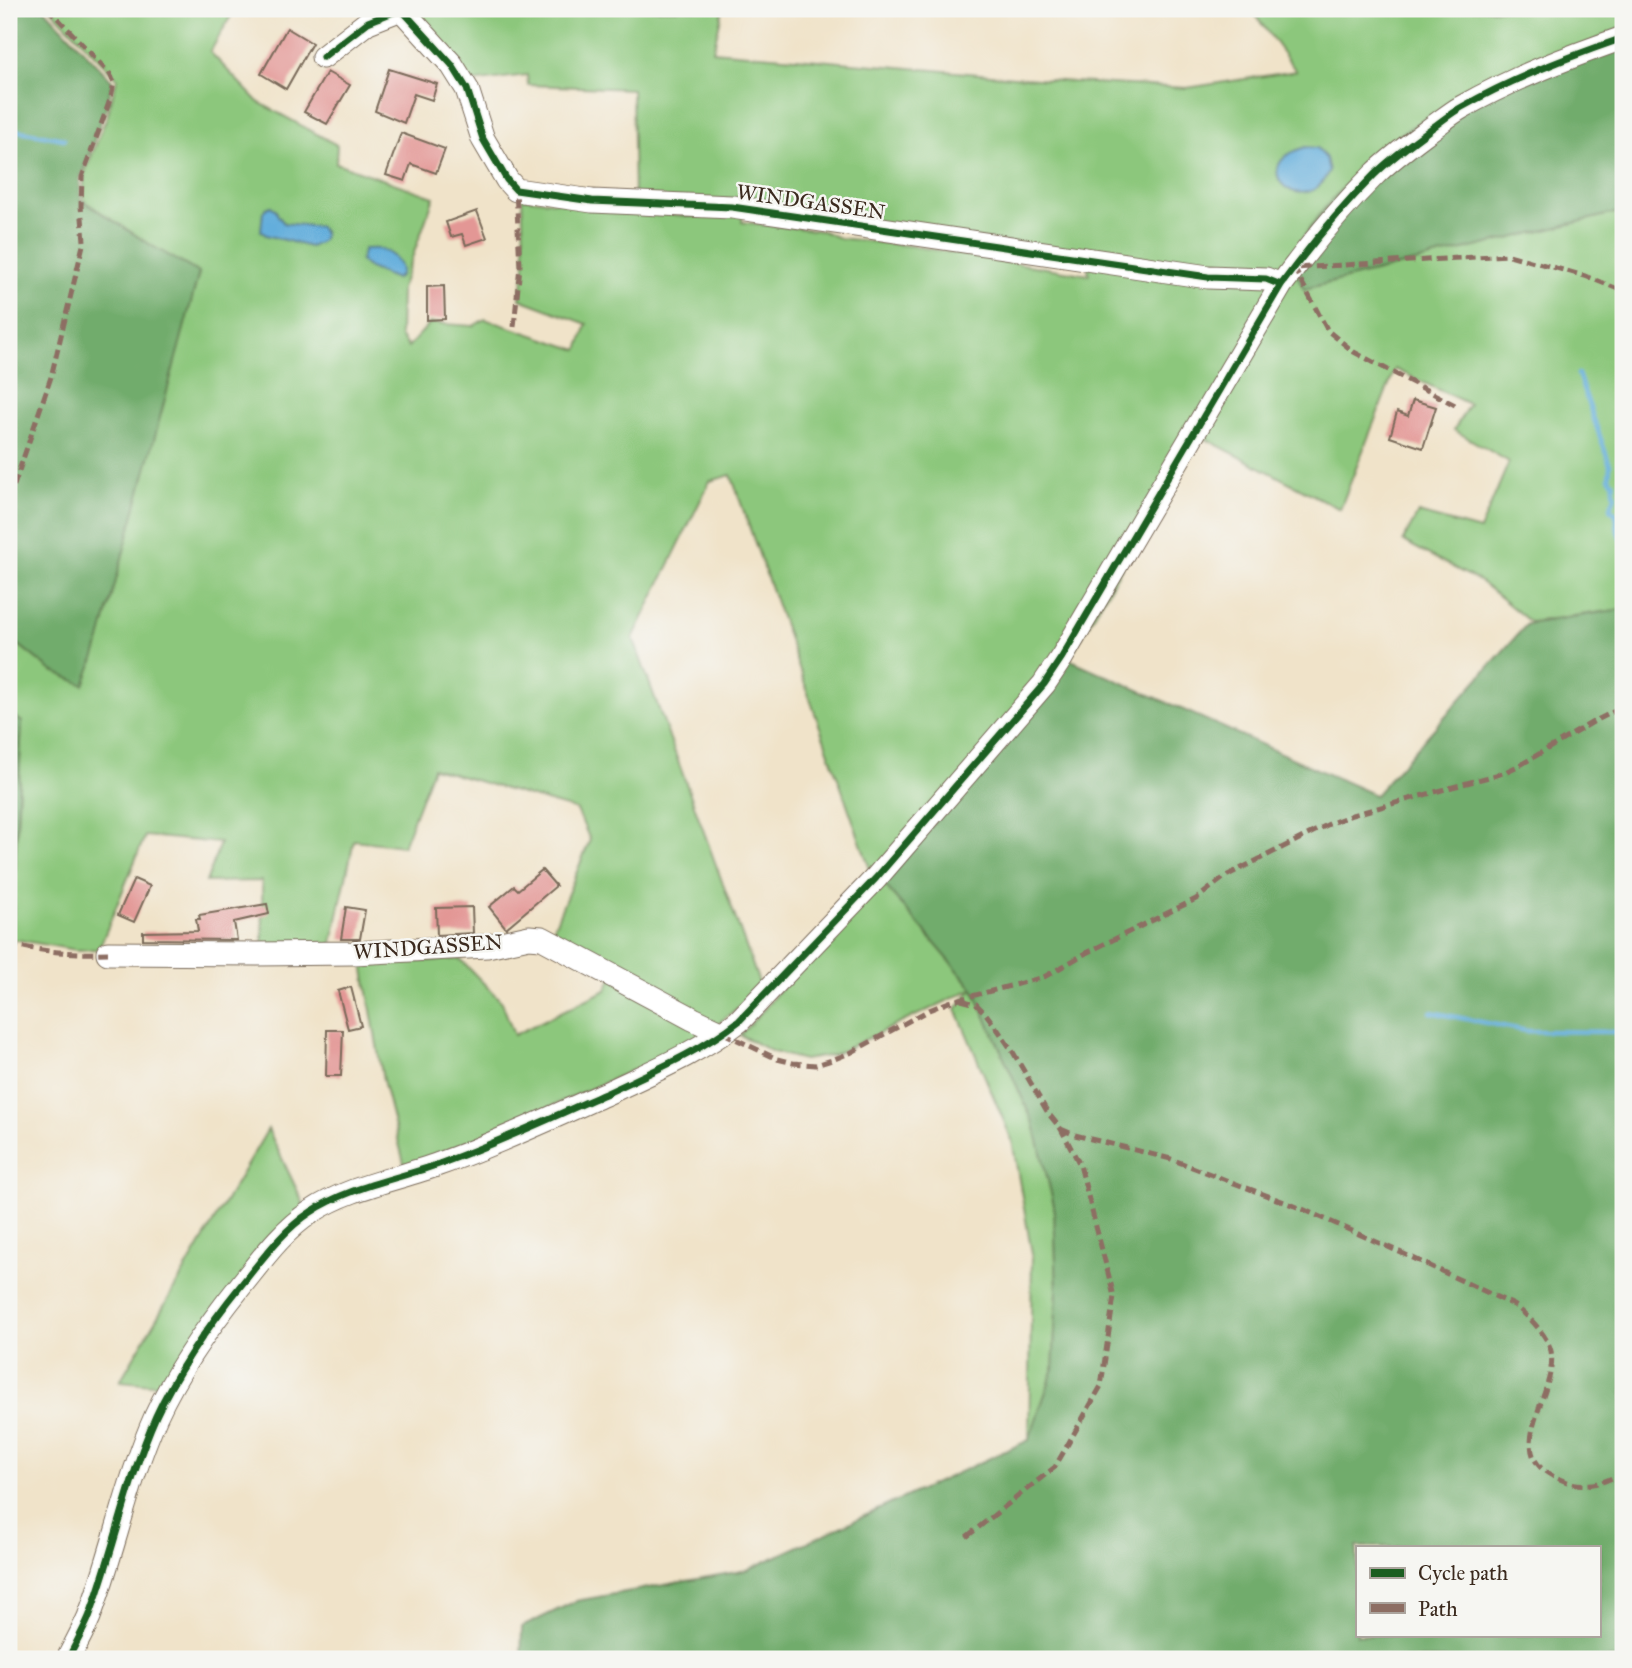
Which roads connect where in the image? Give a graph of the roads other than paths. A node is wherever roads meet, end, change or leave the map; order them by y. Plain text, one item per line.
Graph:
1 (1623, 38) edge
2 (323, 57) dead end
3 (1281, 285) junction
4 (108, 953) dead end
5 (723, 1033) junction
6 (68, 1659) edge

1 - 3 street
2 - 3 street, WINDGASSEN
3 - 5 street
4 - 5 street, WINDGASSEN
5 - 6 street

